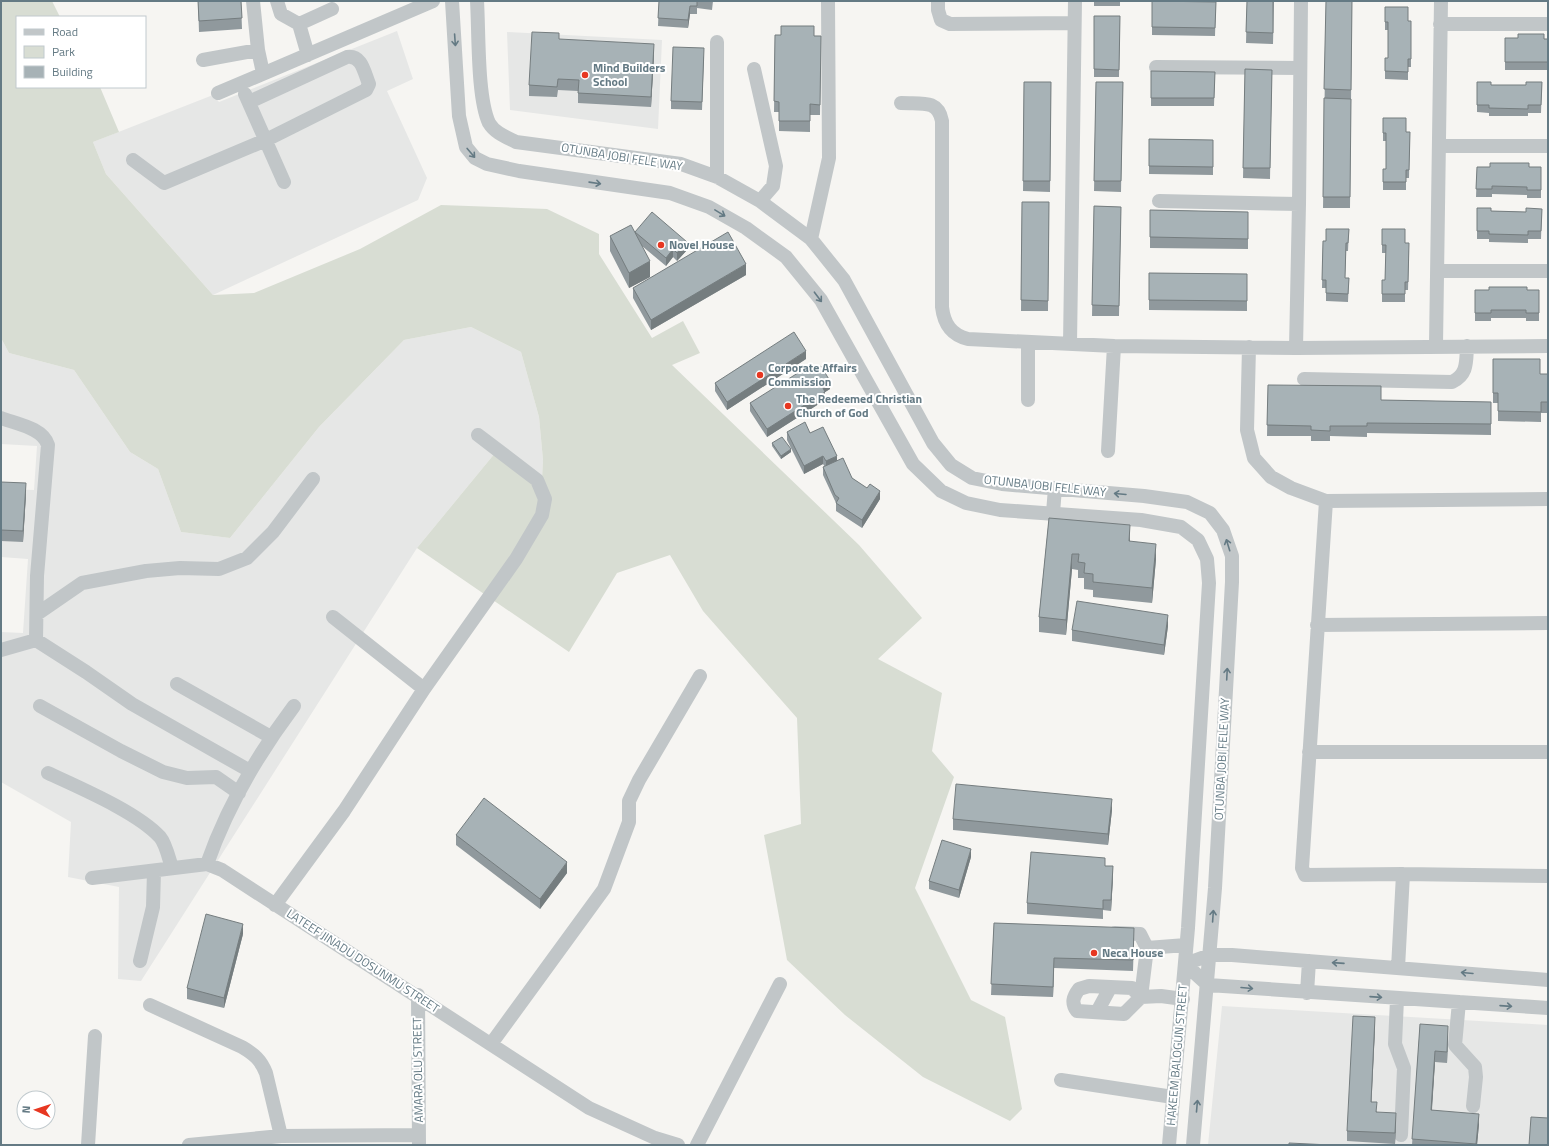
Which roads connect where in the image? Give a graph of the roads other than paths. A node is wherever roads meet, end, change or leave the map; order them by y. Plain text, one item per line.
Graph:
1 (253, 1) edge
2 (277, 1) edge
3 (433, 1) edge
4 (452, 1) edge
5 (477, 1) edge
6 (828, 1) edge
7 (938, 1) edge
8 (1074, 1) edge
9 (1301, 1) edge
10 (1441, 1) edge
11 (332, 9) dead end
12 (1074, 23) junction
13 (299, 24) junction
14 (1440, 24) junction
15 (1548, 24) edge
16 (716, 42) dead end
17 (258, 50) junction
18 (308, 55) junction
19 (202, 60) dead end
20 (1156, 67) dead end
21 (1300, 68) junction
22 (754, 69) dead end
23 (263, 74) junction
24 (240, 83) junction
25 (218, 93) dead end
26 (249, 102) junction
27 (901, 103) dead end
28 (266, 140) junction
29 (1439, 146) junction
30 (1548, 146) edge
31 (133, 160) dead end
32 (717, 177) junction
33 (284, 182) dead end
34 (760, 201) junction
35 (1159, 202) dead end
36 (1299, 204) junction
37 (811, 239) junction
38 (1438, 271) junction
39 (1548, 271) edge
40 (1028, 342) junction
41 (1070, 344) junction
42 (1436, 345) junction
43 (1114, 346) junction
44 (1467, 346) junction
45 (1548, 346) edge
46 (1249, 347) junction
47 (1296, 348) junction
48 (1304, 379) dead end
49 (1028, 400) dead end
50 (1, 418) edge
51 (478, 435) dead end
52 (1108, 451) dead end
53 (313, 479) dead end
54 (1055, 488) junction
55 (1548, 499) edge
56 (1326, 501) junction
57 (1053, 513) junction
58 (37, 614) junction
59 (333, 617) dead end
60 (1548, 623) edge
61 (1317, 625) junction
62 (36, 640) junction
63 (1, 650) edge
64 (700, 676) dead end
65 (177, 684) dead end
66 (424, 689) junction
67 (40, 706) dead end
68 (294, 706) dead end
69 (271, 737) junction
70 (1309, 752) junction
71 (1548, 752) edge
72 (250, 771) junction
73 (48, 773) dead end
74 (240, 793) junction
75 (207, 864) junction
76 (172, 868) junction
77 (154, 871) junction
78 (1403, 874) junction
79 (1548, 876) edge
80 (92, 878) dead end
81 (275, 905) junction
82 (1101, 932) edge
83 (1186, 945) junction
84 (1147, 948) junction
85 (1210, 955) junction
86 (140, 961) dead end
87 (1309, 961) junction
88 (1185, 964) junction
89 (1398, 968) junction
90 (1548, 980) edge
91 (780, 984) dead end
92 (1208, 985) junction
93 (1110, 988) junction
94 (1307, 993) junction
95 (418, 996) junction
96 (1140, 997) junction
97 (1183, 999) junction
98 (1397, 999) junction
99 (1459, 1002) junction
100 (150, 1005) dead end
101 (1548, 1008) edge
102 (1097, 1012) junction
103 (95, 1036) dead end
104 (491, 1044) junction
105 (1061, 1080) dead end
106 (1173, 1097) junction
107 (1473, 1106) dead end
108 (1401, 1135) dead end
109 (281, 1136) junction
110 (419, 1140) edge
111 (654, 1142) edge
112 (88, 1145) edge
113 (188, 1145) edge
114 (678, 1145) edge
115 (697, 1145) edge
116 (1169, 1145) edge
117 (1193, 1145) edge

1 - 17 street
2 - 13 street
3 - 18 street
4 -> 57 street, OTUNBA JOBI FELE WAY
5 - 32 street, OTUNBA JOBI FELE WAY
6 - 37 street
7 - 12 street
8 - 12 street
9 - 21 street
10 - 14 street
11 - 13 street
12 - 41 street
13 - 18 street
14 - 15 street
14 - 29 street
16 - 32 street
17 - 19 street
17 - 23 street
18 - 23 street
20 - 21 street
21 - 36 street
22 - 34 street
23 - 24 street
24 - 25 street
24 - 26 street
26 - 28 street
26 - 28 street
27 - 40 street
28 - 31 street
28 - 33 street
29 - 30 street
29 - 38 street
32 - 34 street, OTUNBA JOBI FELE WAY
34 - 37 street, OTUNBA JOBI FELE WAY
35 - 36 street
36 - 47 street
37 - 54 street, OTUNBA JOBI FELE WAY
38 - 39 street
38 - 42 street
40 - 41 street
40 - 49 street
41 - 43 street
42 - 44 street
42 - 47 street
43 - 46 street
43 - 52 street
44 - 45 street
44 - 48 street
46 - 47 street
46 - 56 street
50 - 58 street
51 - 66 street
53 - 58 street
54 - 57 street
85 -> 54 street, OTUNBA JOBI FELE WAY
55 - 56 street
56 - 61 street
57 - 83 street, OTUNBA JOBI FELE WAY
58 - 62 street
59 - 66 street
60 - 61 street
61 - 70 street
62 - 63 street
62 - 72 street
64 - 104 street
65 - 69 street
66 - 81 street
67 - 74 street
68 - 69 street
69 - 72 street
70 - 71 street
70 - 78 street
72 - 74 street
73 - 76 street
74 - 75 street
75 - 76 street
75 - 81 street, LATEEF JINADU DOSUNMU STREET
76 - 77 street
77 - 80 street
77 - 86 street
78 - 79 street
78 - 89 street
81 - 95 street, LATEEF JINADU DOSUNMU STREET
82 - 84 street
83 - 84 street
83 - 88 street, OTUNBA JOBI FELE WAY
84 - 96 street
85 - 87 street
85 - 88 street
85 - 92 street, OTUNBA JOBI FELE WAY
89 -> 87 street
87 - 94 street
88 - 92 street
88 - 97 street, HAKEEM BALOGUN STREET
90 -> 89 street
91 - 115 street
92 -> 94 street
117 -> 92 street, HAKEEM BALOGUN STREET
93 - 96 street
93 - 102 street
93 - 102 street
94 -> 98 street
95 - 104 street, LATEEF JINADU DOSUNMU STREET
95 - 110 street, AMARA OLU STREET
96 - 97 street
96 - 102 street
97 - 106 street, HAKEEM BALOGUN STREET
98 - 99 street
98 - 108 street
99 -> 101 street
99 - 107 street
100 - 109 street
103 - 112 street
104 - 111 street, LATEEF JINADU DOSUNMU STREET
105 - 106 street
106 - 116 street, HAKEEM BALOGUN STREET
109 - 110 street
109 - 113 street
111 - 114 street, LATEEF JINADU DOSUNMU STREET

